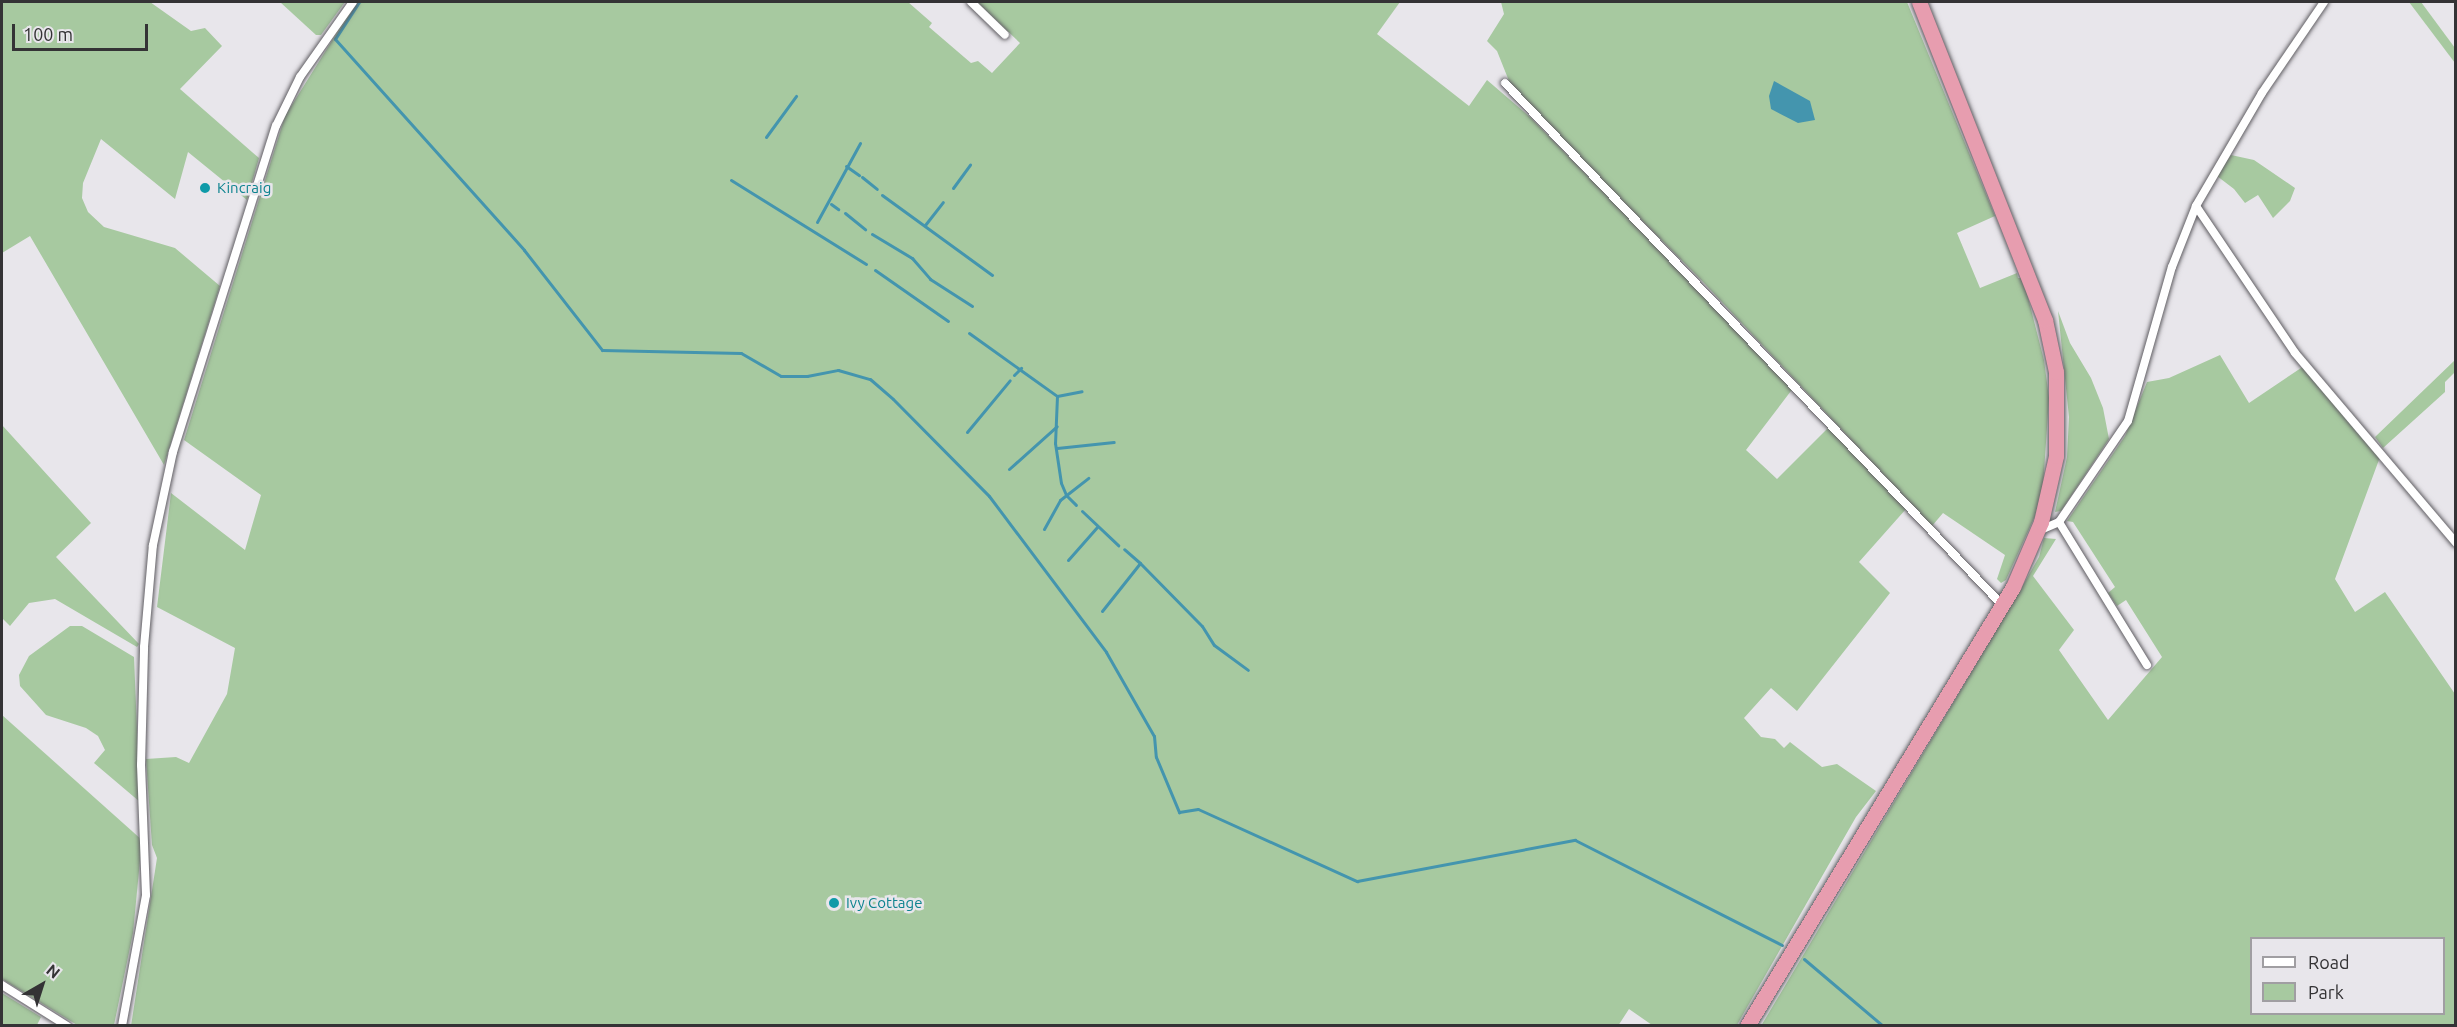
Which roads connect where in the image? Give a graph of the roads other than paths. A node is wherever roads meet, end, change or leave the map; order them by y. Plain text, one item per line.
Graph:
1 (352, 2) edge
2 (971, 2) edge
3 (1919, 2) edge
4 (2324, 2) edge
5 (1005, 34) dead end
6 (1505, 83) dead end
7 (2196, 206) junction
8 (2059, 522) junction
9 (2038, 531) junction
10 (2456, 543) edge
11 (2003, 606) junction
12 (2146, 665) dead end
13 (2, 984) edge
14 (67, 1026) edge
15 (122, 1026) edge
16 (1747, 1026) edge

1 - 15 street
2 - 5 street
3 - 9 highway
4 - 7 street
6 - 11 street
7 - 8 street
7 - 10 street
8 - 9 street
8 - 12 street
9 - 11 highway
11 - 16 highway
13 - 14 street

